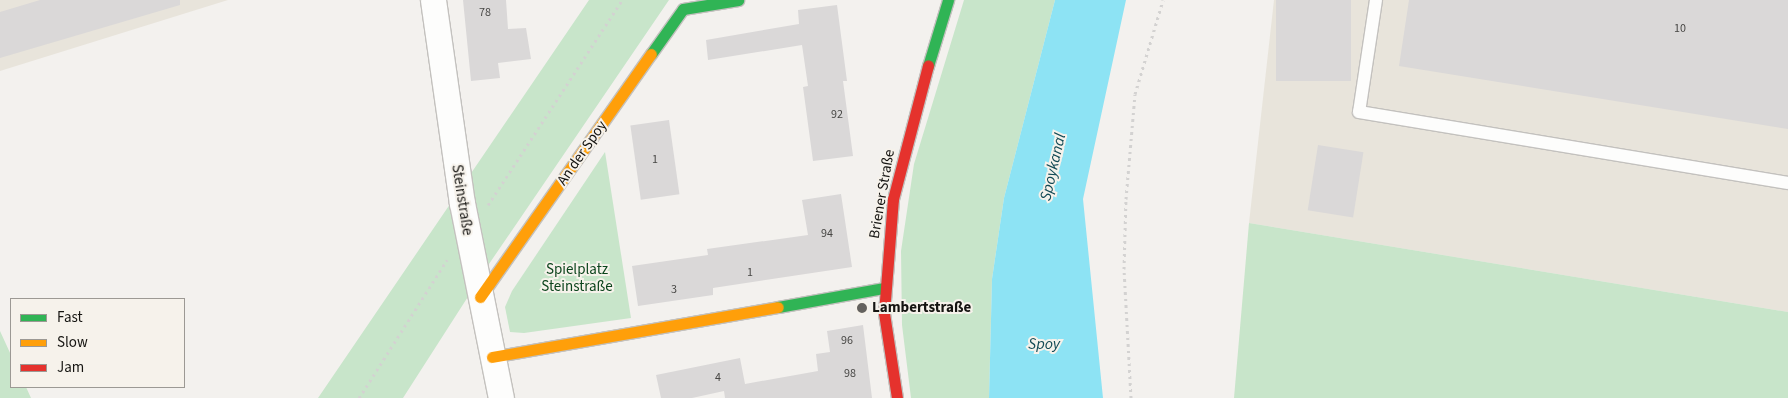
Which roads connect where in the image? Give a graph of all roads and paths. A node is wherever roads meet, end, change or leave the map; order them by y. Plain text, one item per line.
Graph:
1 (433, 0) edge
2 (622, 0) edge
3 (738, 0) edge
4 (948, 0) edge
5 (1163, 0) edge
6 (1376, 0) edge
7 (686, 4) edge
8 (1788, 183) edge
9 (467, 231) junction
10 (884, 288) junction
11 (480, 296) junction
12 (492, 357) junction
13 (359, 398) edge
14 (501, 398) edge
15 (897, 398) edge
16 (1131, 398) edge

1 - 9 street, Steinstraße
2 - 9 path
3 - 7 street, An der Spoy
4 - 10 street, Briener Straße
5 - 16 path
6 - 8 lane
7 - 11 street, An der Spoy
9 - 11 street, Steinstraße
9 - 13 path
10 - 12 street
10 - 15 street, Briener Straße
11 - 12 street, Steinstraße
12 - 14 street, Steinstraße

